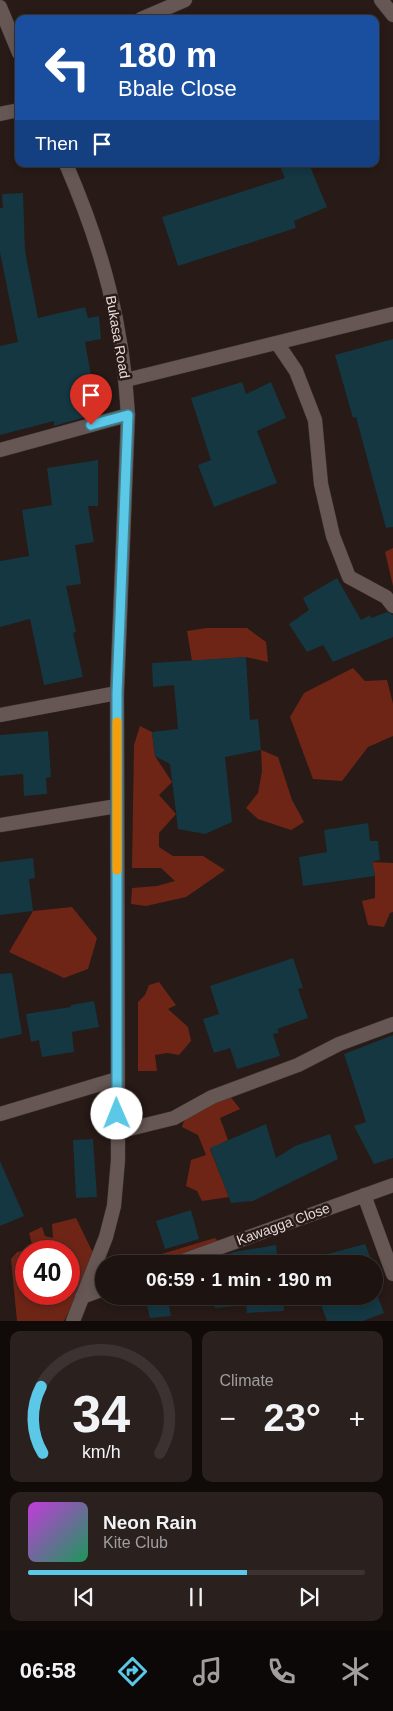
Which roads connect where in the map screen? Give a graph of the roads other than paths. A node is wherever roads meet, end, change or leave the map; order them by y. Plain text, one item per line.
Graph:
1 (185, 0) edge
2 (381, 0) edge
3 (0, 7) edge
4 (150, 15) edge
5 (393, 15) edge
6 (15, 43) edge
7 (15, 111) edge
8 (0, 114) edge
9 (67, 167) edge
10 (393, 314) edge
11 (278, 343) junction
12 (126, 380) junction
13 (128, 415) junction
14 (0, 450) edge
15 (393, 606) edge
16 (117, 693) junction
17 (0, 715) edge
18 (117, 806) junction
19 (0, 825) edge
20 (393, 1024) edge
21 (117, 1079) junction
22 (0, 1114) edge
23 (117, 1132) junction
24 (393, 1185) edge
25 (364, 1195) junction
26 (199, 1255) edge
27 (393, 1274) edge
28 (95, 1292) edge
29 (82, 1297) junction
30 (73, 1321) edge

1 - 4 street
2 - 5 street
3 - 6 street
7 - 8 street
9 - 12 street, Bukasa Road
10 - 11 street
11 - 12 street
11 - 15 street
12 - 13 street, Bukasa Road
13 - 14 street
13 - 16 street, Bukasa Road
16 - 17 street
16 - 18 street, Bukasa Road
18 - 19 street
18 - 21 street, Bukasa Road
20 - 23 street
21 - 22 street
21 - 23 street, Bukasa Road
23 - 29 street, Bukasa Road
24 - 25 street, Kawagga Close
25 - 26 street, Kawagga Close
25 - 27 street
28 - 29 street
29 - 30 street, Bukasa Road

